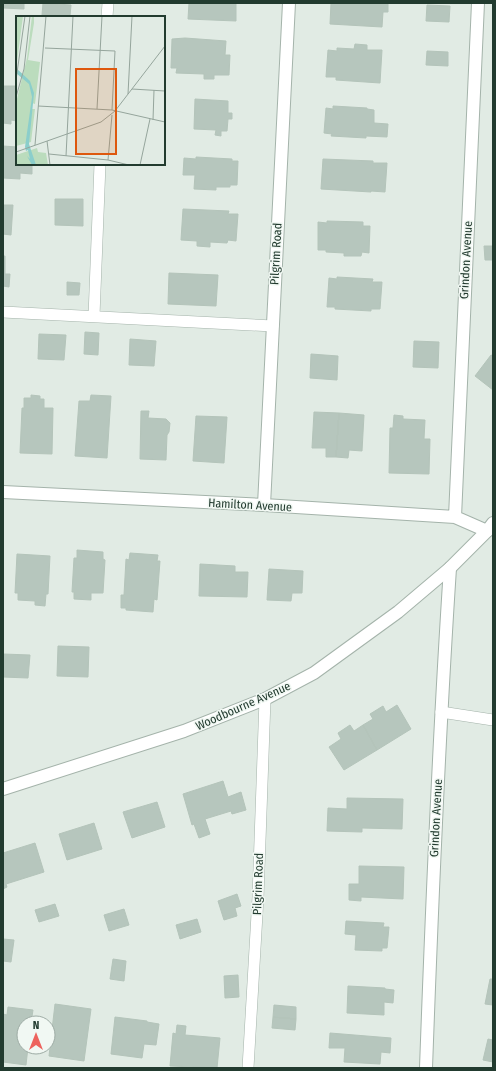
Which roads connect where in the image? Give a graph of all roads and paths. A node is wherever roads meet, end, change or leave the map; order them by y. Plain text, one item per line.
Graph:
1 (108, 3) edge
2 (289, 3) edge
3 (478, 3) edge
4 (107, 16) edge
5 (100, 165) edge
6 (3, 312) edge
7 (94, 316) junction
8 (273, 326) junction
9 (3, 492) edge
10 (264, 506) junction
11 (455, 517) junction
12 (491, 529) edge
13 (450, 568) junction
14 (265, 699) junction
15 (441, 712) junction
16 (493, 720) edge
17 (3, 789) edge
18 (248, 1068) edge
19 (426, 1068) edge

1 - 4 lane
2 - 8 street, Pilgrim Road
3 - 11 street, Grindon Avenue
5 - 7 lane
6 - 7 lane
7 - 8 lane
8 - 10 street, Pilgrim Road
9 - 10 street, Hamilton Avenue
10 - 11 street, Hamilton Avenue
11 - 12 street, Hamilton Avenue
12 - 13 street, Woodbourne Avenue
13 - 14 street, Woodbourne Avenue
13 - 15 street, Grindon Avenue
14 - 17 street, Woodbourne Avenue
14 - 18 lane, Pilgrim Road
15 - 16 lane
15 - 19 street, Grindon Avenue

